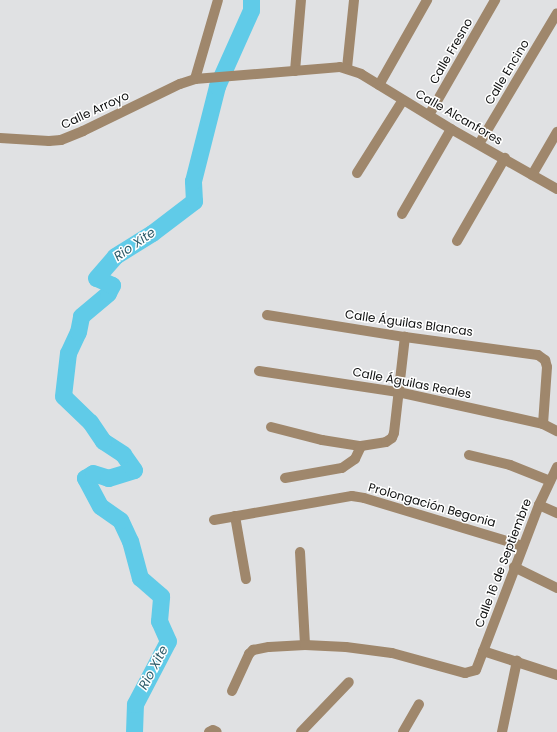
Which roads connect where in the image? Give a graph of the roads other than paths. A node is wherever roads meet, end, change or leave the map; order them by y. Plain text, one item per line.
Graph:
1 (218, 0) edge
2 (301, 0) edge
3 (354, 0) edge
4 (427, 0) edge
5 (495, 0) edge
6 (557, 13) edge
7 (347, 68) junction
8 (296, 71) junction
9 (195, 79) junction
10 (379, 85) junction
11 (403, 100) junction
12 (429, 115) junction
13 (451, 129) junction
14 (557, 132) edge
15 (0, 138) edge
16 (479, 144) junction
17 (505, 158) junction
18 (357, 173) dead end
19 (532, 174) junction
20 (557, 189) edge
21 (402, 214) dead end
22 (457, 241) dead end
23 (267, 315) dead end
24 (405, 337) junction
25 (259, 371) dead end
26 (398, 392) junction
27 (543, 424) junction
28 (271, 427) dead end
29 (557, 431) edge
30 (361, 446) junction
31 (469, 455) dead end
32 (557, 467) edge
33 (285, 478) dead end
34 (550, 481) junction
35 (539, 505) junction
36 (557, 513) edge
37 (235, 516) junction
38 (214, 520) dead end
39 (523, 546) junction
40 (300, 552) dead end
41 (514, 567) junction
42 (246, 579) dead end
43 (557, 588) edge
44 (305, 645) junction
45 (483, 651) junction
46 (517, 661) junction
47 (557, 675) edge
48 (349, 682) dead end
49 (232, 691) dead end
50 (419, 704) dead end
51 (300, 732) edge
52 (404, 732) edge
53 (502, 732) edge

1 - 9 street
2 - 8 street
3 - 7 street
4 - 10 street
5 - 12 street, Calle Fresno
6 - 16 street, Calle Encino
7 - 8 street, Calle Arroyo
7 - 10 street, Calle Alcanfores
8 - 9 street, Calle Arroyo
9 - 15 street, Calle Arroyo
10 - 11 street, Calle Alcanfores
11 - 12 street, Calle Alcanfores
11 - 18 street
12 - 13 street, Calle Alcanfores
13 - 16 street, Calle Alcanfores
13 - 21 street
14 - 19 street
16 - 17 street, Calle Alcanfores
17 - 19 street, Calle Alcanfores
17 - 22 street
19 - 20 street, Calle Alcanfores
23 - 24 street, Calle Águilas Blancas
24 - 26 street
24 - 27 street, Calle Águilas Blancas
25 - 26 street, Calle Águilas Reales
26 - 27 street, Calle Águilas Reales
26 - 30 street
27 - 29 street, Calle Águilas Reales
28 - 30 street
30 - 33 street
31 - 34 street
32 - 34 street, Calle 16 de Septiembre
34 - 35 street, Calle 16 de Septiembre
35 - 36 street
35 - 39 street, Calle 16 de Septiembre
37 - 38 street, Prolongación Begonia
37 - 39 street, Prolongación Begonia
37 - 42 street
39 - 41 street, Calle 16 de Septiembre
40 - 44 street
41 - 43 street
41 - 45 street, Calle 16 de Septiembre
44 - 45 street, Calle 16 de Septiembre
44 - 49 street
45 - 46 street
46 - 47 street
46 - 53 street
48 - 51 street
50 - 52 street

